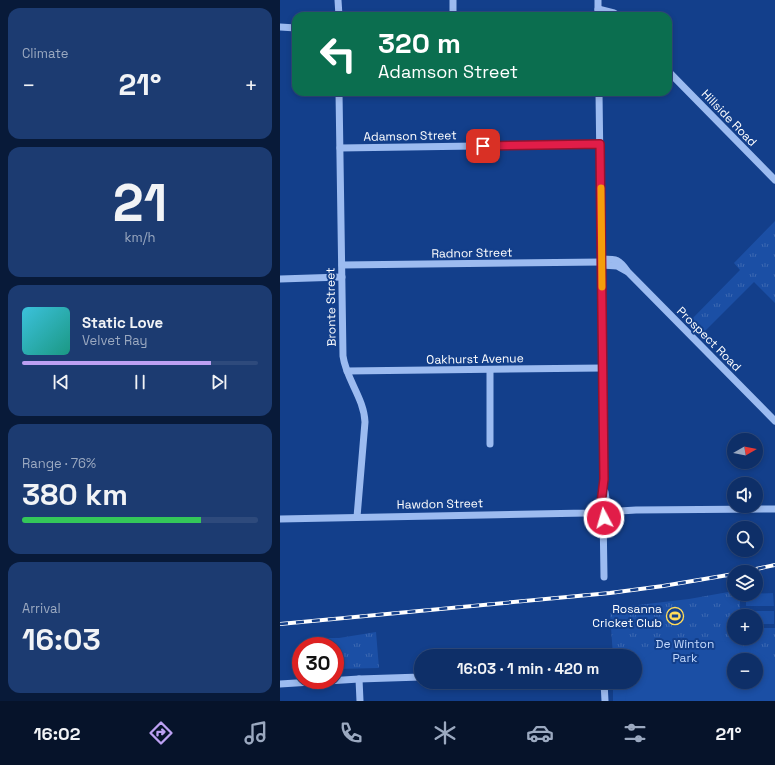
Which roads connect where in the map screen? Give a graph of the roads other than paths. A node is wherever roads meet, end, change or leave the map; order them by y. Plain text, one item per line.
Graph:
1 (338, 0) edge
2 (453, 0) edge
3 (598, 0) edge
4 (339, 12) edge
5 (453, 12) edge
6 (598, 12) edge
7 (280, 27) edge
8 (292, 28) edge
9 (672, 75) edge
10 (339, 96) edge
11 (599, 96) edge
12 (600, 144) junction
13 (340, 148) junction
14 (775, 180) edge
15 (602, 262) junction
16 (342, 266) junction
17 (342, 277) junction
18 (280, 279) edge
19 (603, 368) junction
20 (490, 370) junction
21 (347, 371) junction
22 (775, 422) edge
23 (490, 444) dead end
24 (775, 509) edge
25 (604, 512) junction
26 (357, 517) junction
27 (280, 519) edge
28 (604, 577) dead end
29 (414, 677) edge
30 (359, 679) junction
31 (280, 684) edge
32 (604, 689) edge
33 (360, 701) edge
34 (604, 701) edge

1 - 4 street
2 - 5 street
3 - 6 street
7 - 8 street
9 - 14 street, Hillside Road
10 - 13 street, Bronte Street
11 - 12 street
12 - 13 street, Adamson Street
12 - 15 street
13 - 16 street, Bronte Street
15 - 16 street, Radnor Street
15 - 19 street
15 - 22 street, Prospect Road
16 - 17 street, Bronte Street
17 - 18 street
17 - 21 street, Bronte Street
19 - 20 street, Oakhurst Avenue
19 - 25 street
20 - 21 street, Oakhurst Avenue
20 - 23 street
21 - 26 street, Bronte Street
24 - 25 street, Hawdon Street
25 - 26 street, Hawdon Street
25 - 28 street
26 - 27 street, Hawdon Street
29 - 30 street
30 - 31 street
30 - 33 street
32 - 34 street

